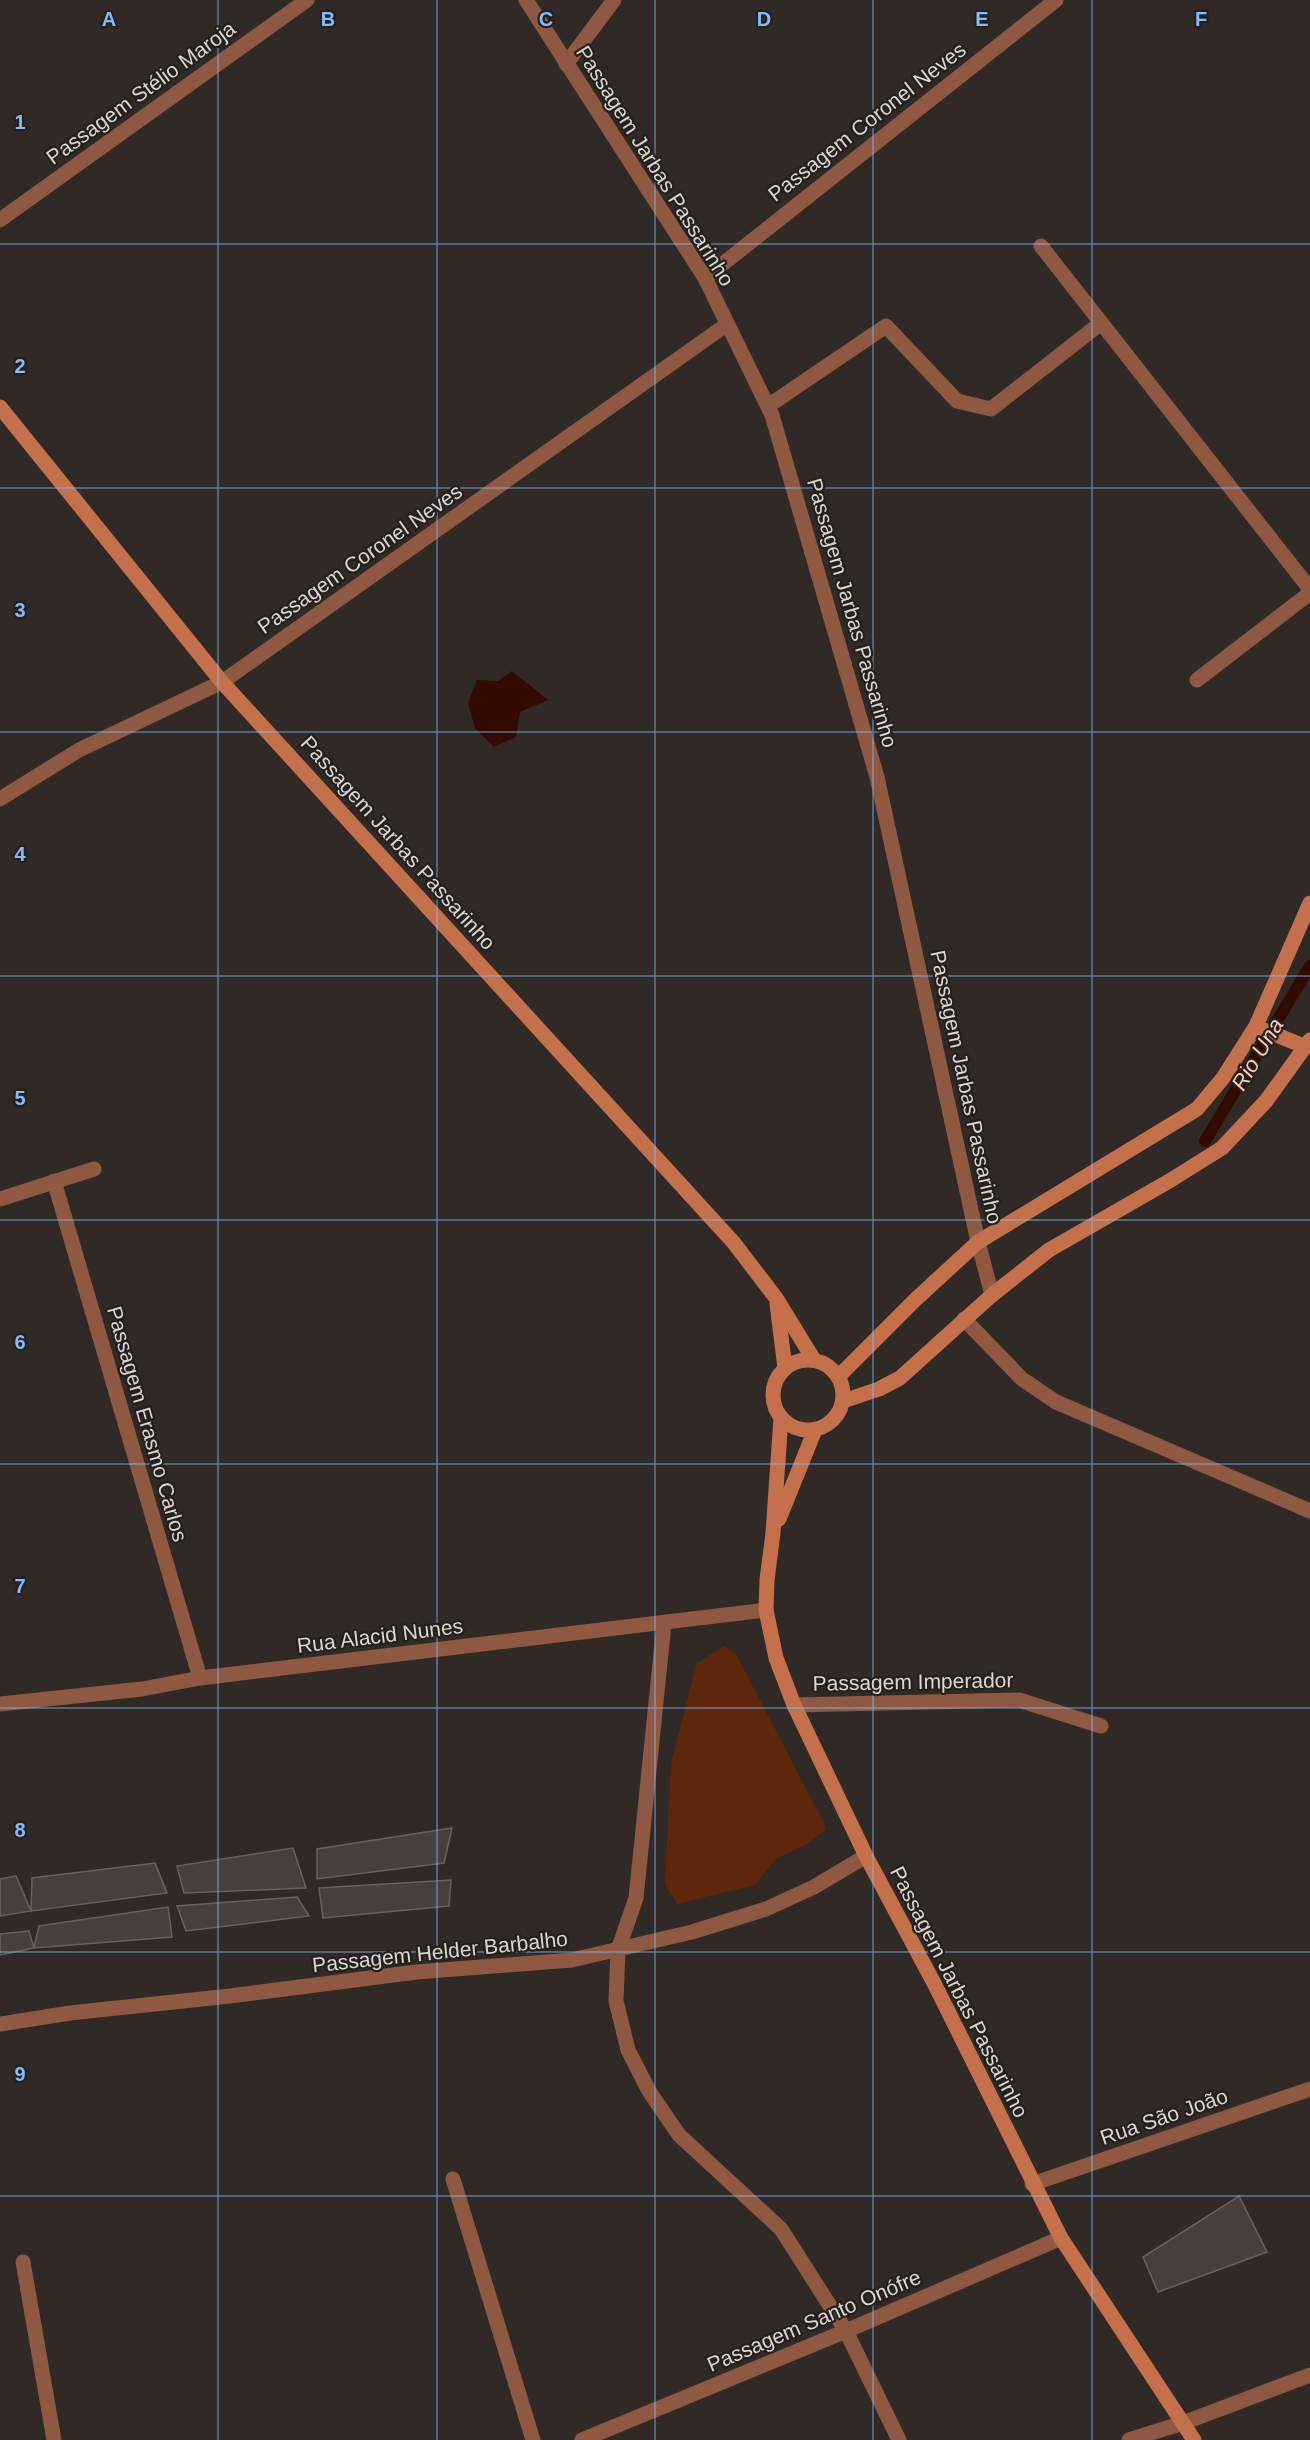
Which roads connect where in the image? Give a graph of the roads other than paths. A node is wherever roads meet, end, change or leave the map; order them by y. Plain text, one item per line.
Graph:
1 (307, 0) edge
2 (526, 0) edge
3 (614, 0) edge
4 (1056, 0) edge
5 (566, 64) junction
6 (0, 220) edge
7 (1041, 246) dead end
8 (705, 278) junction
9 (1101, 323) junction
10 (726, 325) junction
11 (768, 406) junction
12 (0, 407) edge
13 (1310, 591) edge
14 (1197, 680) dead end
15 (222, 682) junction
16 (0, 799) edge
17 (1310, 903) edge
18 (1260, 1028) junction
19 (1309, 1046) edge
20 (94, 1169) dead end
21 (54, 1181) junction
22 (0, 1198) edge
23 (978, 1242) junction
24 (992, 1295) junction
25 (776, 1298) junction
26 (964, 1319) junction
27 (814, 1360) junction
28 (785, 1368) junction
29 (838, 1377) junction
30 (843, 1401) junction
31 (781, 1418) junction
32 (814, 1430) junction
33 (1310, 1511) edge
34 (773, 1533) junction
35 (766, 1610) junction
36 (664, 1624) junction
37 (201, 1678) junction
38 (0, 1704) edge
39 (794, 1705) junction
40 (1101, 1726) dead end
41 (866, 1856) junction
42 (618, 1950) junction
43 (0, 2024) edge
44 (1310, 2089) edge
45 (453, 2179) dead end
46 (1032, 2184) junction
47 (1060, 2238) junction
48 (23, 2262) dead end
49 (846, 2331) junction
50 (1310, 2375) edge
51 (1183, 2423) junction
52 (54, 2440) edge
53 (533, 2440) edge
54 (582, 2440) edge
55 (899, 2440) edge
56 (1129, 2440) edge
57 (1194, 2440) edge

1 - 6 street, Passagem Stélio Maroja
2 - 5 street, Passagem Jarbas Passarinho
3 - 5 street
4 - 8 street, Passagem Coronel Neves
5 - 8 street, Passagem Jarbas Passarinho
7 - 9 street
8 - 10 street, Passagem Jarbas Passarinho
9 - 11 street
9 - 13 street
10 - 11 street, Passagem Jarbas Passarinho
10 - 15 street, Passagem Coronel Neves
11 - 23 street, Passagem Jarbas Passarinho
12 - 15 main road, Passagem Jarbas Passarinho
13 - 14 street
15 - 16 street, Passagem Coronel Neves
15 - 25 main road, Passagem Jarbas Passarinho
17 - 18 main road
18 - 19 main road
18 - 23 main road
19 - 24 main road
20 - 21 street
21 - 22 street
21 - 37 street, Passagem Erasmo Carlos
23 - 24 street, Passagem Jarbas Passarinho
23 - 29 main road
24 - 26 main road
25 - 27 main road, Passagem Jarbas Passarinho
25 - 28 main road
26 - 30 main road
26 - 33 street
27 - 28 main road
27 - 29 main road
28 - 31 main road
29 - 30 main road
30 - 32 main road
31 - 32 main road
31 - 34 main road, Passagem Jarbas Passarinho
32 - 34 main road, Passagem Jarbas Passarinho
34 - 35 main road, Passagem Jarbas Passarinho
35 - 36 street, Rua Alacid Nunes
35 - 39 main road, Passagem Jarbas Passarinho
36 - 37 street, Rua Alacid Nunes
36 - 42 street
37 - 38 street, Rua Alacid Nunes
39 - 40 street, Passagem Imperador
39 - 41 main road, Passagem Jarbas Passarinho
41 - 42 street, Passagem Helder Barbalho
41 - 46 main road, Passagem Jarbas Passarinho
42 - 43 street, Passagem Helder Barbalho
42 - 49 street
44 - 46 street, Rua São João
45 - 53 street
46 - 47 main road, Passagem Jarbas Passarinho
47 - 49 street, Passagem Santo Onófre
47 - 51 main road, Passagem Jarbas Passarinho
48 - 52 street
49 - 54 street, Passagem Santo Onófre
49 - 55 street
50 - 51 street
51 - 56 street
51 - 57 main road, Passagem Jarbas Passarinho

